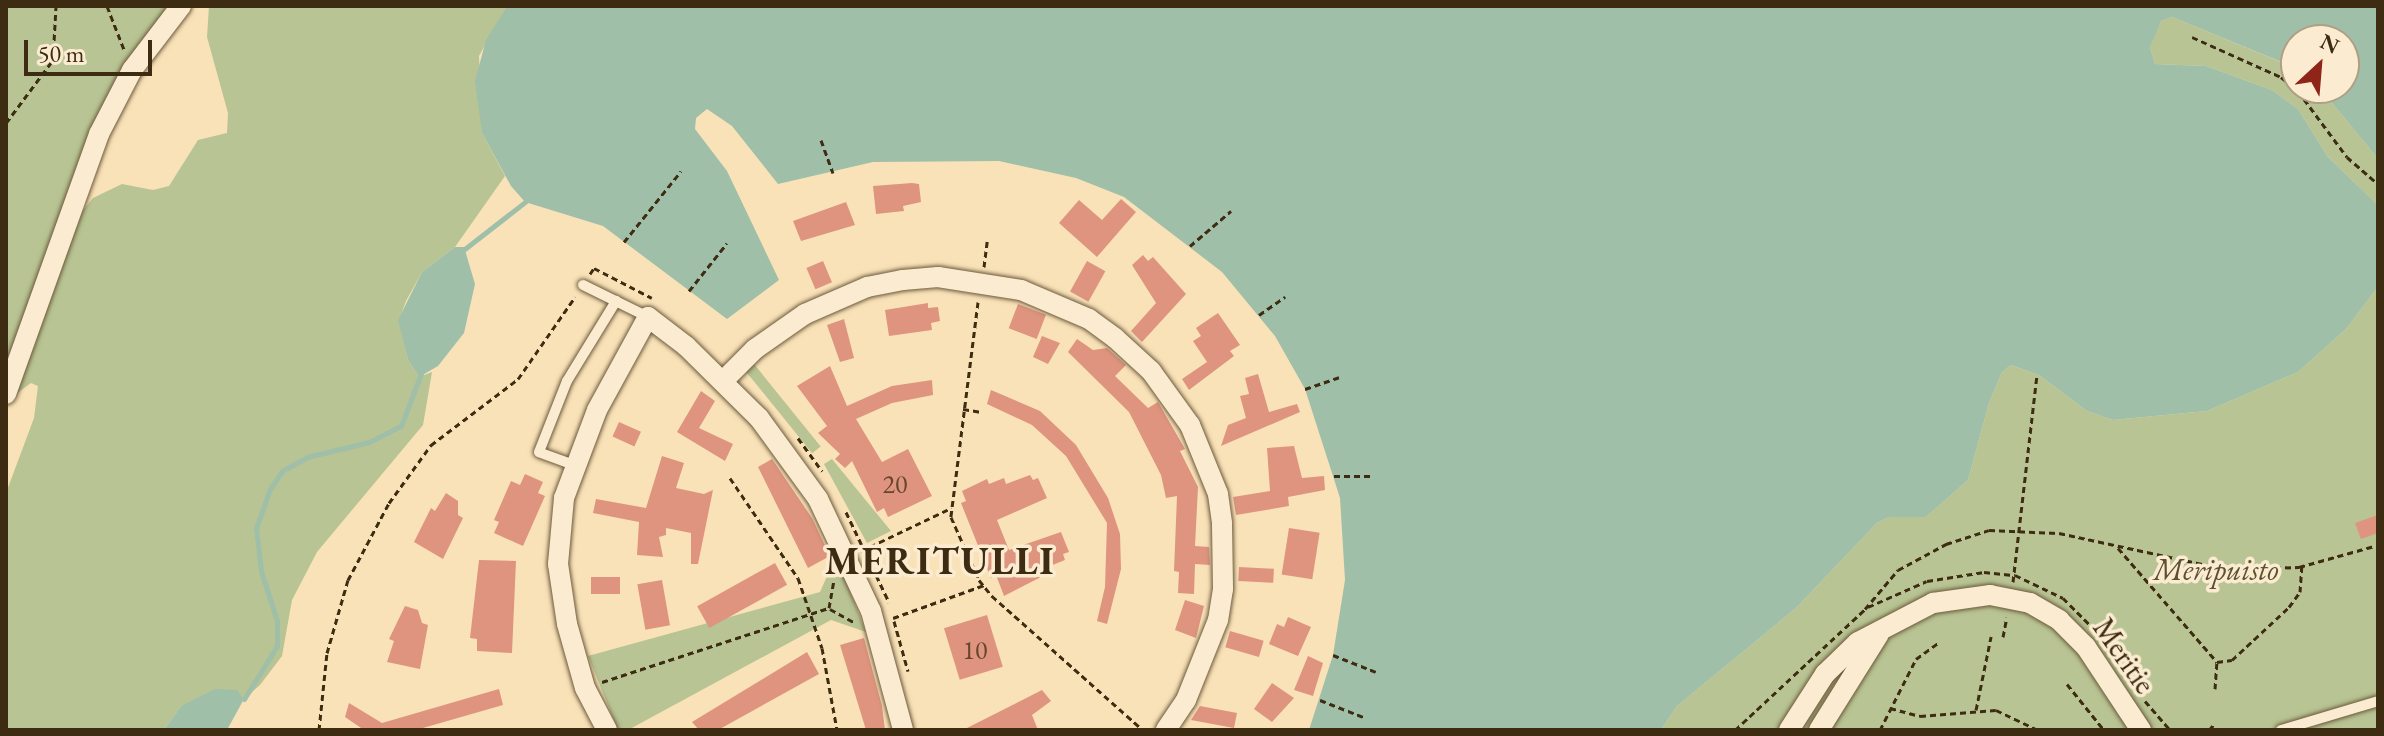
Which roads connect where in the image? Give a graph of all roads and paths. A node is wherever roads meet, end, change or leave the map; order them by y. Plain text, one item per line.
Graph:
1 (56, 6) edge
2 (107, 6) edge
3 (181, 6) edge
4 (2192, 37) dead end
5 (132, 70) junction
6 (6, 123) edge
7 (821, 140) dead end
8 (681, 171) dead end
9 (833, 173) dead end
10 (2378, 184) edge
11 (1231, 211) dead end
12 (987, 241) dead end
13 (624, 242) dead end
14 (727, 243) dead end
15 (1190, 246) dead end
16 (982, 281) junction
17 (583, 285) joint
18 (689, 291) dead end
19 (1285, 297) dead end
20 (616, 301) junction
21 (1259, 315) dead end
22 (648, 317) junction
23 (2037, 374) dead end
24 (1339, 377) dead end
25 (723, 381) junction
26 (1305, 389) dead end
27 (6, 394) edge
28 (963, 409) junction
29 (982, 412) dead end
30 (574, 465) junction
31 (1334, 476) dead end
32 (1373, 476) dead end
33 (730, 478) dead end
34 (951, 508) junction
35 (2021, 528) junction
36 (2378, 545) edge
37 (2116, 546) junction
38 (850, 557) junction
39 (2302, 566) junction
40 (984, 585) junction
41 (829, 608) junction
42 (808, 615) junction
43 (876, 624) junction
44 (1879, 634) junction
45 (1991, 637) dead end
46 (1938, 643) dead end
47 (1333, 655) dead end
48 (2217, 662) junction
49 (1376, 672) dead end
50 (2067, 684) dead end
51 (585, 688) junction
52 (2215, 689) dead end
53 (1320, 700) dead end
54 (2378, 701) edge
55 (1890, 708) junction
56 (1976, 710) junction
57 (1366, 718) dead end
58 (2215, 723) dead end
59 (319, 730) edge
60 (607, 730) edge
61 (837, 730) edge
62 (903, 730) edge
63 (1143, 730) edge
64 (1166, 730) edge
65 (1735, 730) edge
66 (1789, 730) edge
67 (1819, 730) edge
68 (1880, 730) edge
69 (2038, 730) edge
70 (2104, 730) edge
71 (2141, 730) edge
72 (2209, 730) edge
73 (2281, 730) edge

1 - 6 path
2 - 5 path
3 - 5 street
4 - 10 path
5 - 27 street
7 - 9 path
8 - 13 path
11 - 15 path
12 - 16 path
14 - 18 path
16 - 25 street
16 - 28 path
16 - 64 street
17 - 20 lane
17 - 59 path
19 - 21 path
20 - 22 lane
20 - 30 lane
22 - 25 street
22 - 30 street
23 - 35 path
24 - 26 path
25 - 38 street
28 - 29 path
28 - 34 path
30 - 51 street
31 - 32 path
33 - 42 path
34 - 38 path
34 - 40 path
35 - 37 path
35 - 65 path
36 - 39 path
37 - 39 path
37 - 48 path
38 - 41 path
38 - 43 street
39 - 48 path
40 - 43 path
40 - 63 path
41 - 42 path
41 - 43 path
42 - 51 path
42 - 61 path
43 - 62 street
44 - 66 street, Meritie
44 - 67 street, Meritie
44 - 71 street, Meritie
45 - 56 path
46 - 55 path
47 - 49 path
48 - 52 path
50 - 70 path
51 - 60 street
53 - 57 path
54 - 73 lane
55 - 56 path
55 - 68 path
56 - 69 path
58 - 72 path

